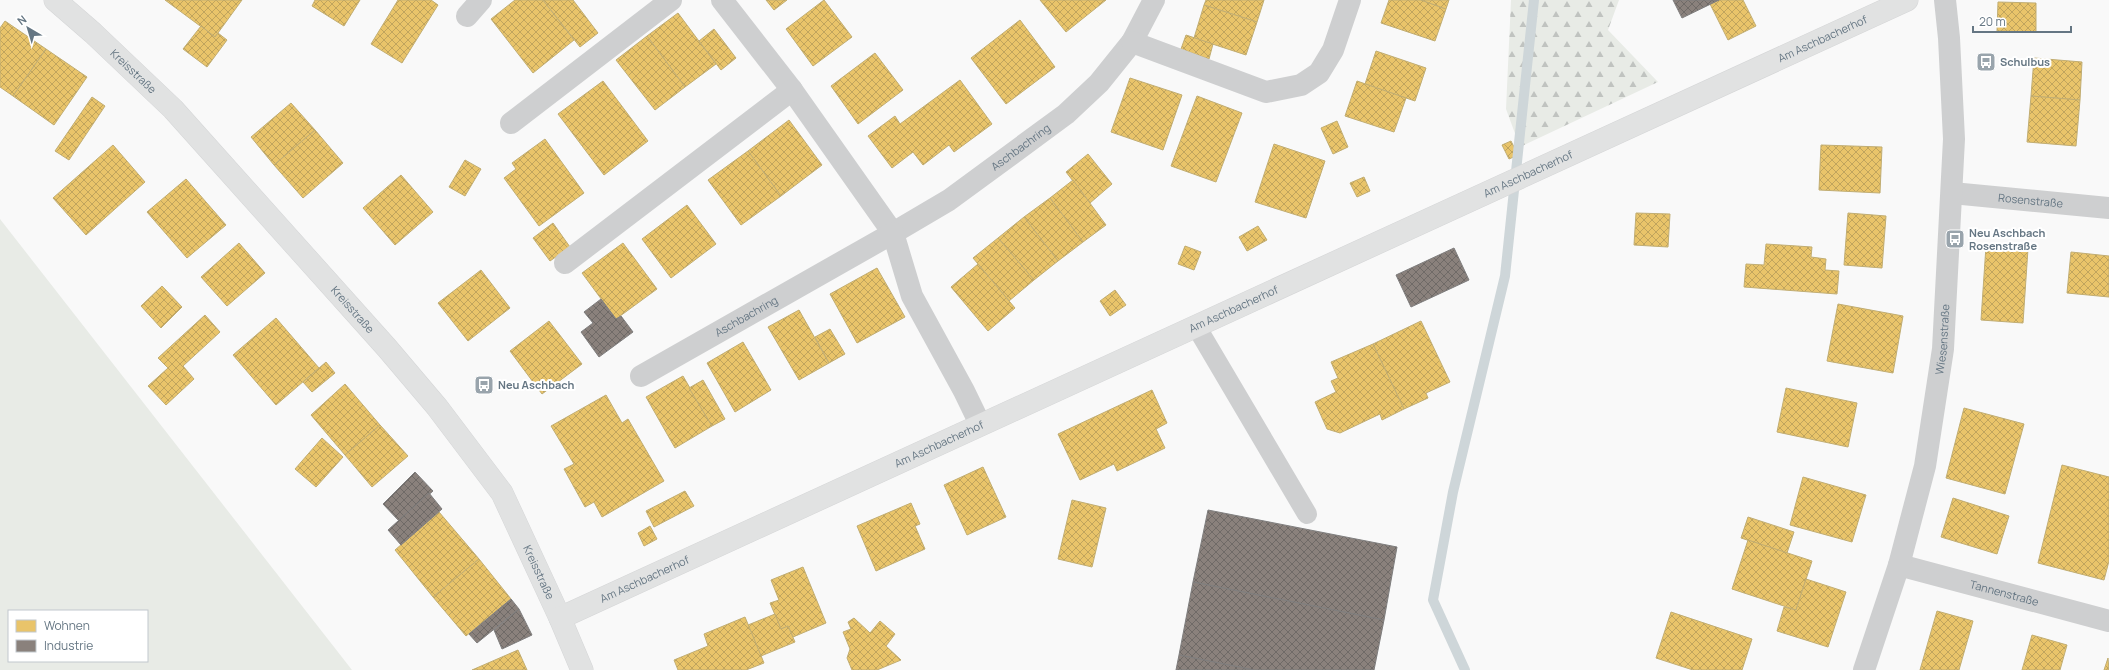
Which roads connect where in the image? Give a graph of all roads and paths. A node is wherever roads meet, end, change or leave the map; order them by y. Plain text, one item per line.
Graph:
1 (55, 0) edge
2 (671, 0) edge
3 (722, 0) edge
4 (1154, 0) edge
5 (1350, 0) edge
6 (1907, 0) edge
7 (1945, 0) edge
8 (1132, 42) junction
9 (792, 90) junction
10 (511, 123) dead end
11 (1952, 193) junction
12 (2109, 208) edge
13 (893, 233) junction
14 (565, 263) dead end
15 (1196, 326) junction
16 (640, 376) dead end
17 (980, 424) junction
18 (1307, 514) dead end
19 (1899, 565) junction
20 (560, 618) junction
21 (2109, 621) edge
22 (582, 670) edge
23 (1864, 670) edge

1 - 20 street, Kreisstraße
2 - 10 street
3 - 9 street
4 - 8 street, Aschbachring
5 - 8 street
6 - 15 street, Am Aschbacherhof
7 - 11 street, Wiesenstraße
8 - 13 street, Aschbachring
9 - 13 street
9 - 14 street
11 - 12 street, Rosenstraße
11 - 19 street, Wiesenstraße
13 - 16 street, Aschbachring
13 - 17 street
15 - 17 street, Am Aschbacherhof
15 - 18 lane
17 - 20 street, Am Aschbacherhof
19 - 21 street, Tannenstraße
19 - 23 street, Wiesenstraße
20 - 22 street, Kreisstraße

